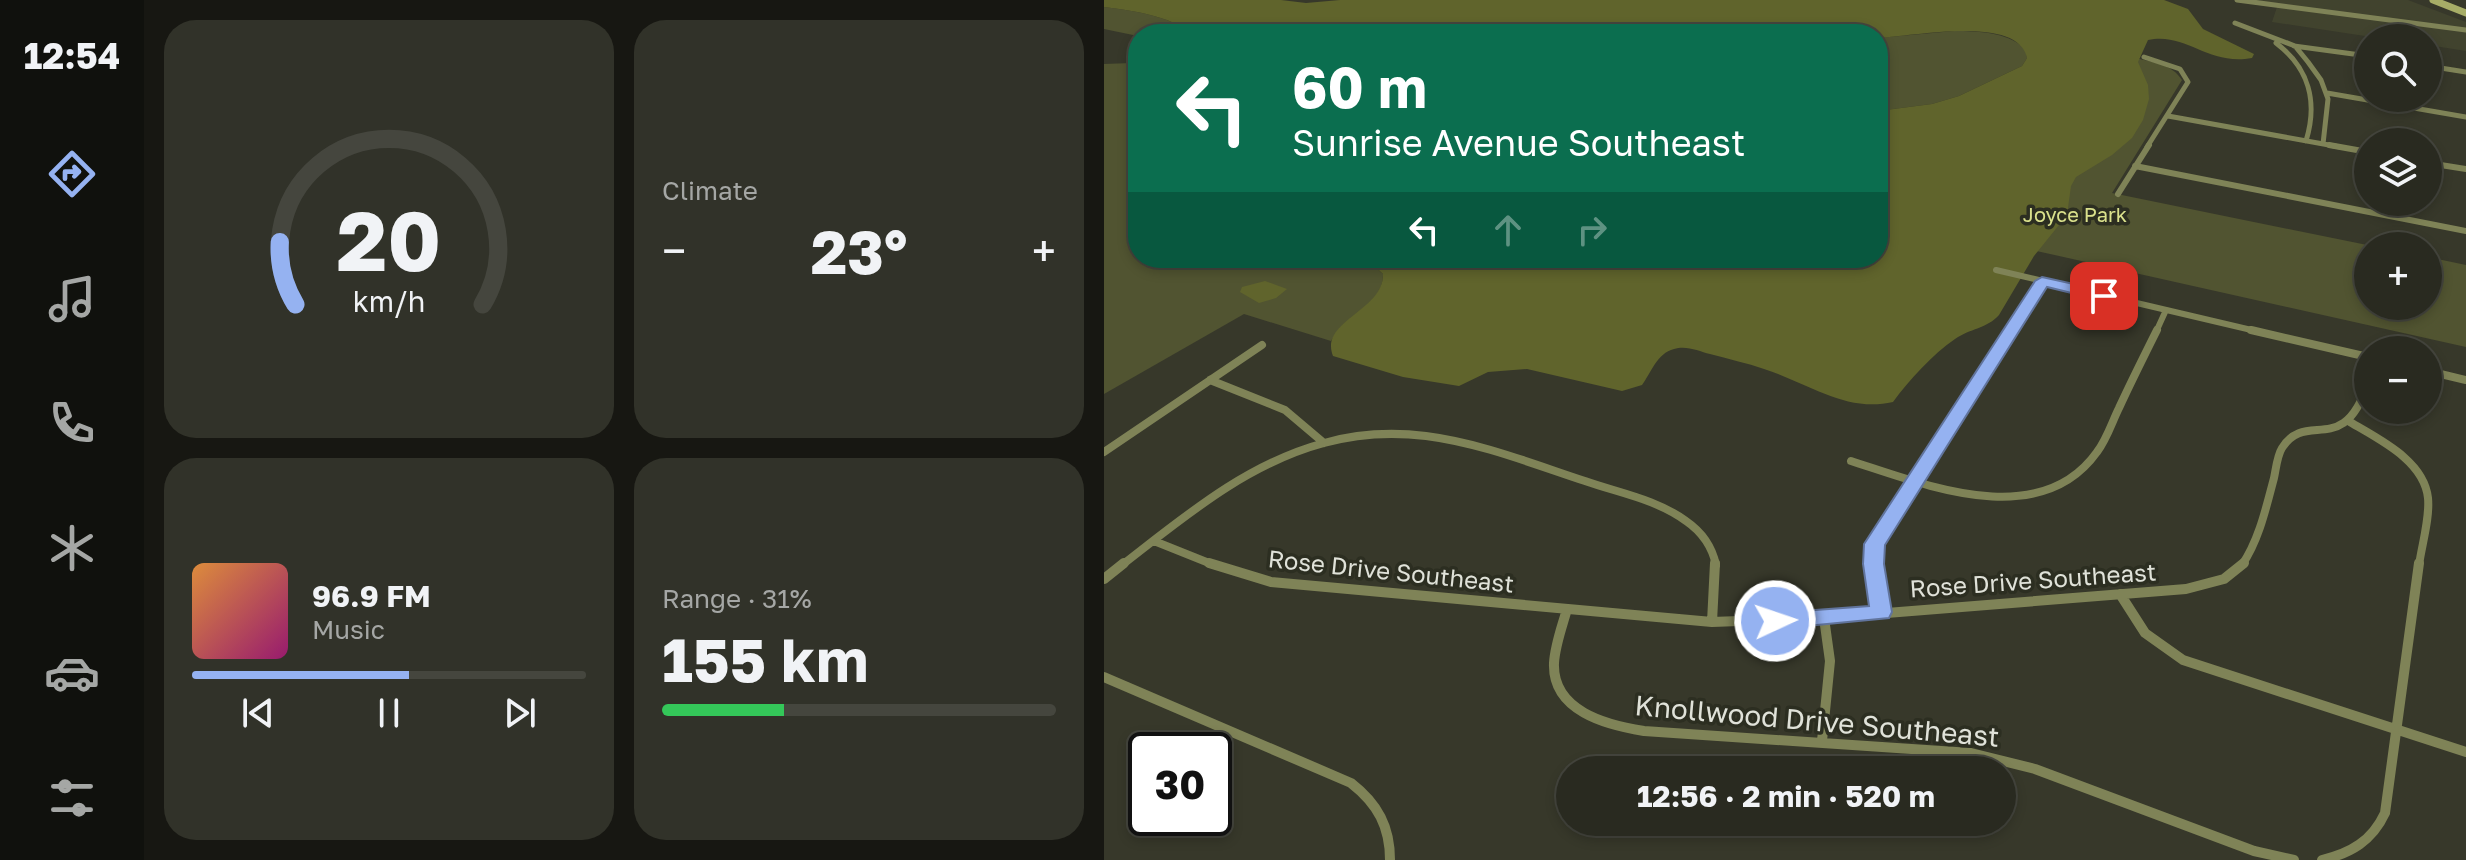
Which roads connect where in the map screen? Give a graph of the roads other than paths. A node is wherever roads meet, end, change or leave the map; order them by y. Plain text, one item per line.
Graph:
1 (2237, 0) edge
2 (2433, 0) edge
3 (2466, 13) edge
4 (2235, 23) dead end
5 (2466, 30) edge
6 (2262, 34) junction
7 (2295, 46) junction
8 (2282, 47) junction
9 (2354, 54) edge
10 (2144, 57) dead end
11 (2442, 68) edge
12 (2466, 72) edge
13 (2327, 93) junction
14 (2168, 116) junction
15 (2466, 117) edge
16 (2306, 141) junction
17 (2323, 144) junction
18 (2354, 150) edge
19 (2442, 165) edge
20 (2135, 166) junction
21 (2466, 169) edge
22 (2118, 194) dead end
23 (2466, 231) edge
24 (1996, 270) dead end
25 (2042, 281) junction
26 (2166, 310) junction
27 (1262, 345) dead end
28 (2354, 354) edge
29 (2442, 374) edge
30 (1210, 380) junction
31 (2466, 380) edge
32 (2354, 418) edge
33 (2350, 422) junction
34 (1324, 443) junction
35 (1104, 452) edge
36 (1851, 461) dead end
37 (1914, 481) junction
38 (1154, 541) junction
39 (1104, 579) edge
40 (2120, 594) junction
41 (1567, 609) junction
42 (1881, 612) junction
43 (1824, 618) junction
44 (1712, 622) junction
45 (1104, 677) edge
46 (2398, 730) junction
47 (1822, 741) junction
48 (2466, 752) edge
49 (1390, 860) edge
50 (2294, 860) edge
51 (2322, 860) edge

1 - 5 street
2 - 3 main road
4 - 6 street
6 - 7 street
6 - 8 street
7 - 8 street
7 - 9 street
7 - 13 street
8 - 16 street
10 - 14 street
11 - 12 street
13 - 15 street
13 - 17 street
14 - 16 street
14 - 20 street
16 - 17 street
17 - 18 street
19 - 21 street
20 - 22 street
20 - 23 street
24 - 25 street
25 - 26 street
25 - 37 street
26 - 28 street
26 - 37 street
27 - 30 street
29 - 31 street
30 - 34 street
30 - 35 street
32 - 33 street
33 - 40 street, Rose Drive Southeast
33 - 46 street
34 - 38 street
34 - 44 street
36 - 37 street
37 - 42 street
38 - 39 street
38 - 41 street, Rose Drive Southeast
40 - 42 street, Rose Drive Southeast
40 - 46 street
41 - 44 street, Rose Drive Southeast
41 - 47 street, Knollwood Drive Southeast
42 - 43 street, Rose Drive Southeast
43 - 44 street, Rose Drive Southeast
43 - 47 street
45 - 49 street
46 - 48 street
46 - 51 street
47 - 50 street, Knollwood Drive Southeast

